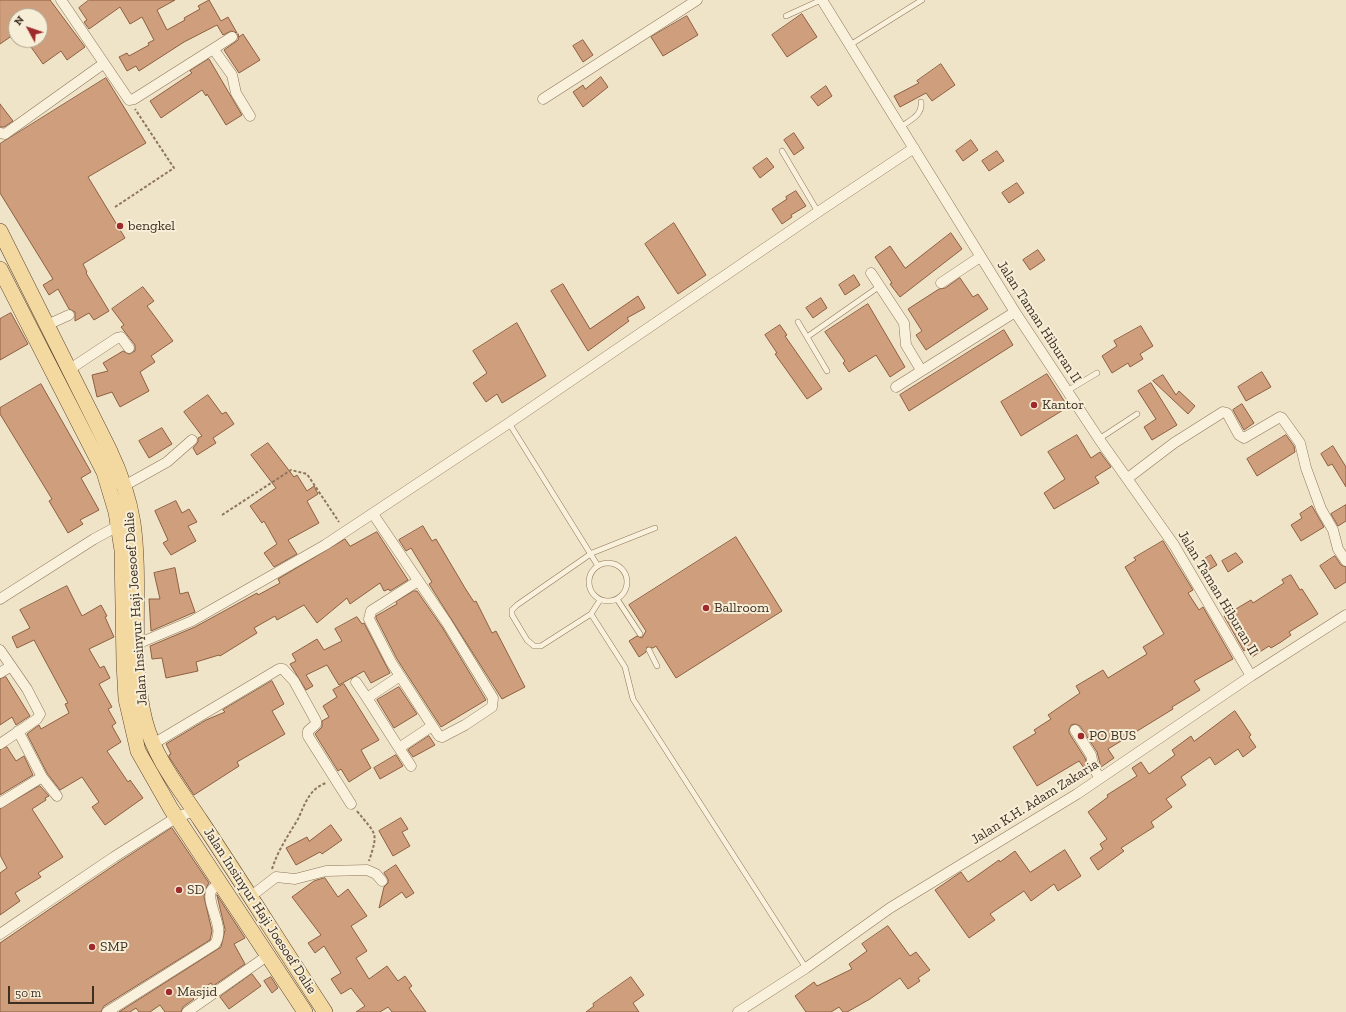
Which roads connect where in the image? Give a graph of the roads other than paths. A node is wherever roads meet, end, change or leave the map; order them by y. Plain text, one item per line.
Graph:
1 (61, 0) edge
2 (698, 0) edge
3 (821, 0) edge
4 (922, 0) edge
5 (786, 16) dead end
6 (232, 37) dead end
7 (850, 45) junction
8 (214, 50) junction
9 (103, 64) junction
10 (543, 99) dead end
11 (921, 102) dead end
12 (250, 116) dead end
13 (901, 127) junction
14 (0, 133) edge
15 (914, 148) junction
16 (782, 151) dead end
17 (818, 212) junction
18 (0, 231) edge
19 (980, 257) junction
20 (0, 269) edge
21 (871, 273) dead end
22 (941, 283) dead end
23 (880, 286) junction
24 (1015, 312) junction
25 (69, 315) dead end
26 (798, 322) dead end
27 (47, 325) junction
28 (807, 337) junction
29 (129, 348) dead end
30 (70, 369) junction
31 (921, 370) junction
32 (827, 372) dead end
33 (1097, 373) dead end
34 (896, 387) dead end
35 (1067, 392) junction
36 (1137, 414) dead end
37 (509, 423) junction
38 (1099, 439) junction
39 (192, 440) dead end
40 (1128, 478) junction
41 (124, 486) junction
42 (373, 514) junction
43 (118, 526) junction
44 (655, 528) dead end
45 (592, 553) junction
46 (1346, 561) edge
47 (598, 566) junction
48 (418, 581) junction
49 (0, 599) edge
50 (618, 599) junction
51 (600, 600) junction
52 (591, 614) junction
53 (1346, 614) edge
54 (640, 634) dead end
55 (137, 644) junction
56 (0, 650) edge
57 (649, 650) dead end
58 (11, 666) junction
59 (657, 666) dead end
60 (0, 673) edge
61 (400, 676) junction
62 (1251, 676) junction
63 (356, 682) dead end
64 (367, 698) junction
65 (432, 726) junction
66 (1075, 730) dead end
67 (18, 732) junction
68 (0, 744) edge
69 (153, 744) junction
70 (399, 748) junction
71 (411, 766) dead end
72 (42, 777) junction
73 (1100, 778) junction
74 (57, 796) dead end
75 (0, 803) edge
76 (351, 804) road end
77 (194, 811) junction
78 (177, 817) junction
79 (382, 881) dead end
80 (220, 882) junction
81 (250, 897) junction
82 (0, 934) edge
83 (267, 956) junction
84 (806, 968) junction
85 (107, 1012) edge
86 (187, 1012) edge
87 (305, 1012) edge
88 (324, 1012) edge
89 (738, 1012) edge

1 - 9 street
2 - 10 street
3 - 5 lane
3 - 7 street, Jalan Taman Hiburan II
4 - 7 lane
6 - 8 street
7 - 13 street, Jalan Taman Hiburan II
8 - 9 street
8 - 12 street
9 - 14 street
11 - 13 lane
13 - 15 street, Jalan Taman Hiburan II
15 - 17 street
15 - 19 street, Jalan Taman Hiburan II
16 - 17 lane
17 - 37 street
18 - 27 main road, Jalan Insinyur Haji Joesoef Dalie
19 - 22 street
19 - 24 street, Jalan Taman Hiburan II
20 - 43 main road, Jalan Insinyur Haji Joesoef Dalie
21 - 23 street
23 - 28 lane
23 - 31 street
24 - 31 street
24 - 35 street, Jalan Taman Hiburan II
25 - 27 street
26 - 28 lane
27 - 30 main road, Jalan Insinyur Haji Joesoef Dalie
28 - 32 lane
29 - 30 street
30 - 41 main road, Jalan Insinyur Haji Joesoef Dalie
31 - 34 street
33 - 35 lane
35 - 38 street, Jalan Taman Hiburan II
36 - 38 lane
37 - 42 street
37 - 45 lane
38 - 40 street, Jalan Taman Hiburan II
39 - 41 street
40 - 46 street
40 - 62 street, Jalan Taman Hiburan II
41 - 55 main road, Jalan Insinyur Haji Joesoef Dalie
42 - 48 street
42 - 55 street
43 - 49 street
43 - 78 main road, Jalan Insinyur Haji Joesoef Dalie
44 - 45 lane
45 - 47 lane
45 - 52 lane
47 - 50 lane
47 - 51 lane
48 - 61 street
48 - 65 street
50 - 51 lane
50 - 54 lane
51 - 52 lane
52 - 84 lane
53 - 62 street, Jalan K.H. Adam Zakaria
55 - 69 main road, Jalan Insinyur Haji Joesoef Dalie
56 - 58 street
57 - 59 lane
58 - 60 street
58 - 67 street
61 - 64 street
61 - 65 street
62 - 73 street, Jalan K.H. Adam Zakaria
63 - 64 street
64 - 70 street
65 - 70 street
66 - 73 street
67 - 68 street
67 - 72 street
69 - 76 street
69 - 77 main road, Jalan Insinyur Haji Joesoef Dalie
70 - 71 street
72 - 74 street
72 - 75 street
73 - 84 street, Jalan K.H. Adam Zakaria
77 - 78 street
77 - 81 main road, Jalan Insinyur Haji Joesoef Dalie
78 - 80 main road, Jalan Insinyur Haji Joesoef Dalie
78 - 82 street
79 - 81 street
80 - 83 main road, Jalan Insinyur Haji Joesoef Dalie
80 - 85 street
81 - 88 main road, Jalan Insinyur Haji Joesoef Dalie
83 - 86 street
83 - 87 main road, Jalan Insinyur Haji Joesoef Dalie
84 - 89 street, Jalan K.H. Adam Zakaria

